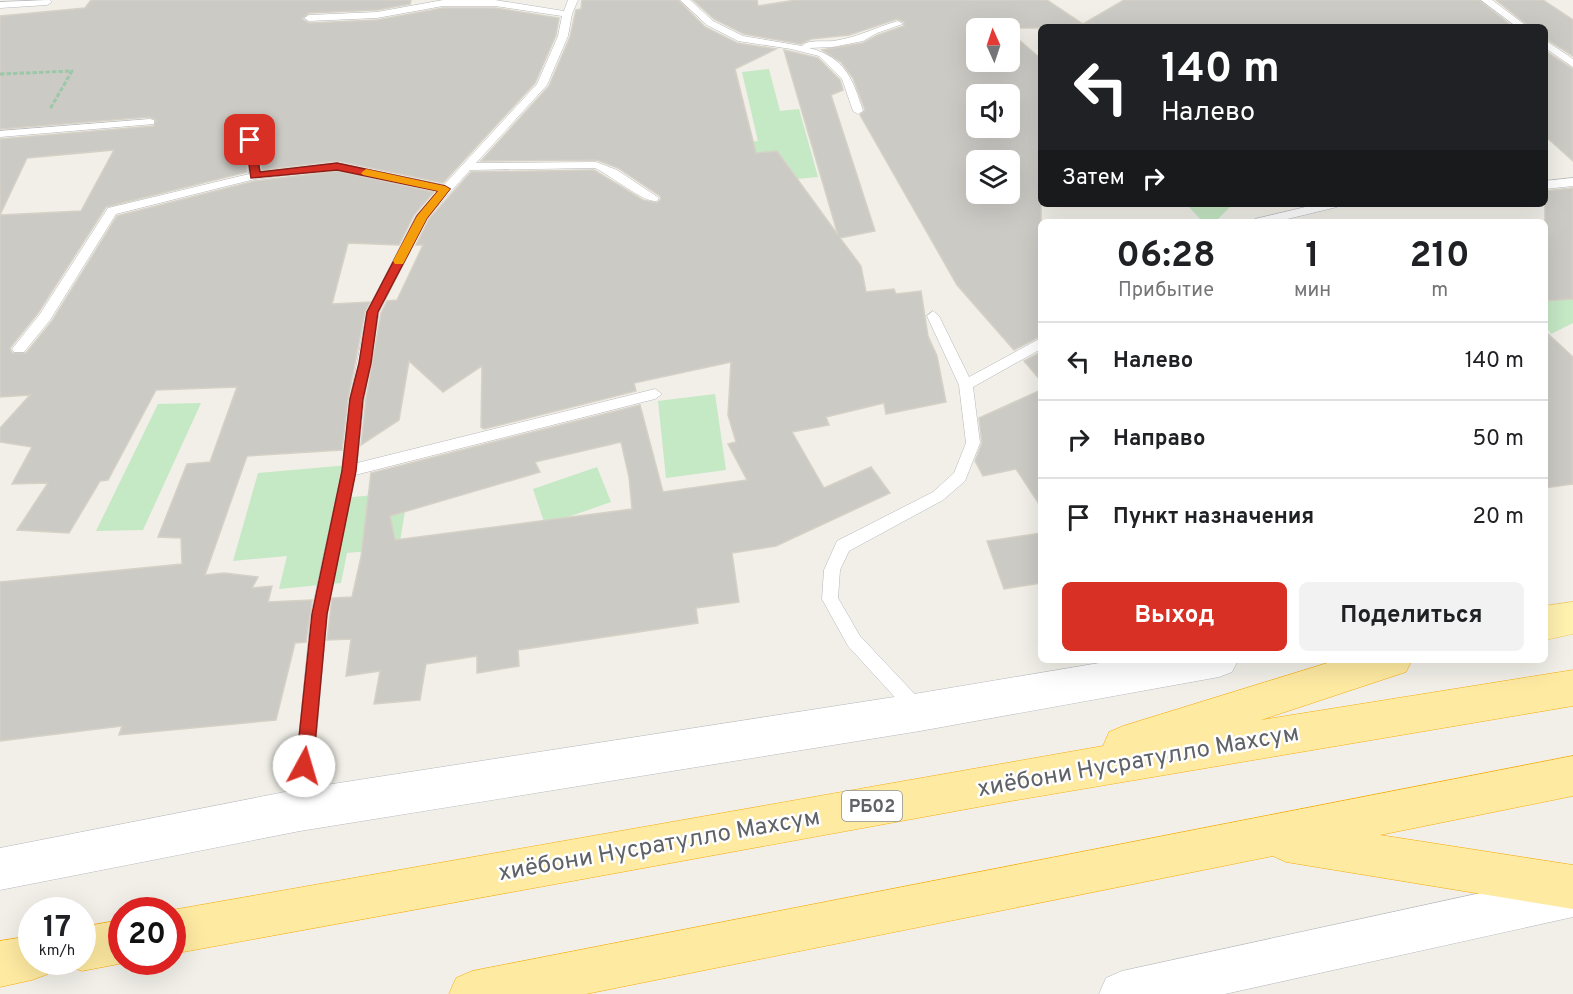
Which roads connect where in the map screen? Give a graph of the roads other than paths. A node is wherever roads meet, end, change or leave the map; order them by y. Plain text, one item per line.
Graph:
1 (573, 0) edge
2 (685, 0) edge
3 (1486, 0) edge
4 (47, 2) dead end
5 (0, 4) edge
6 (567, 14) junction
7 (309, 18) dead end
8 (898, 24) dead end
9 (1519, 24) edge
10 (1548, 45) edge
11 (791, 46) junction
12 (1573, 64) edge
13 (858, 111) dead end
14 (150, 122) dead end
15 (247, 122) dead end
16 (0, 134) edge
17 (467, 167) junction
18 (255, 176) junction
19 (1573, 182) edge
20 (1548, 185) edge
21 (445, 189) junction
22 (653, 198) dead end
23 (1320, 207) edge
24 (1270, 219) edge
25 (933, 316) dead end
26 (1038, 345) edge
27 (19, 349) dead end
28 (966, 385) junction
29 (655, 394) dead end
30 (349, 471) junction
31 (1573, 618) edge
32 (1548, 622) edge
33 (1202, 663) edge
34 (1384, 663) edge
35 (1573, 688) edge
36 (920, 712) junction
37 (1573, 776) edge
38 (1011, 781) junction
39 (300, 810) junction
40 (1263, 837) junction
41 (0, 869) edge
42 (1573, 887) edge
43 (1573, 896) edge
44 (186, 929) edge
45 (18, 961) edge
46 (0, 964) edge
47 (472, 994) edge
48 (1122, 994) edge

1 - 6 lane
2 - 11 lane
3 - 9 lane
4 - 5 lane
6 - 7 lane
6 - 17 lane
8 - 11 lane
10 - 12 lane
11 - 13 lane
14 - 16 lane
15 - 18 lane
17 - 21 lane
17 - 22 lane
18 - 21 lane
18 - 27 lane
19 - 20 lane
21 - 30 lane
23 - 24 lane
25 - 28 lane
26 - 28 lane
28 - 36 lane
29 - 30 lane
30 - 39 lane
31 - 32 main road
33 - 36 street
34 - 38 highway
35 - 38 highway, хиёбони Нусратулло Махсум / РБ02
36 - 39 street
37 - 40 highway
38 - 44 highway, хиёбони Нусратулло Махсум / РБ02
39 - 41 street
40 - 42 highway
40 - 47 highway
43 - 48 street
45 - 46 highway

